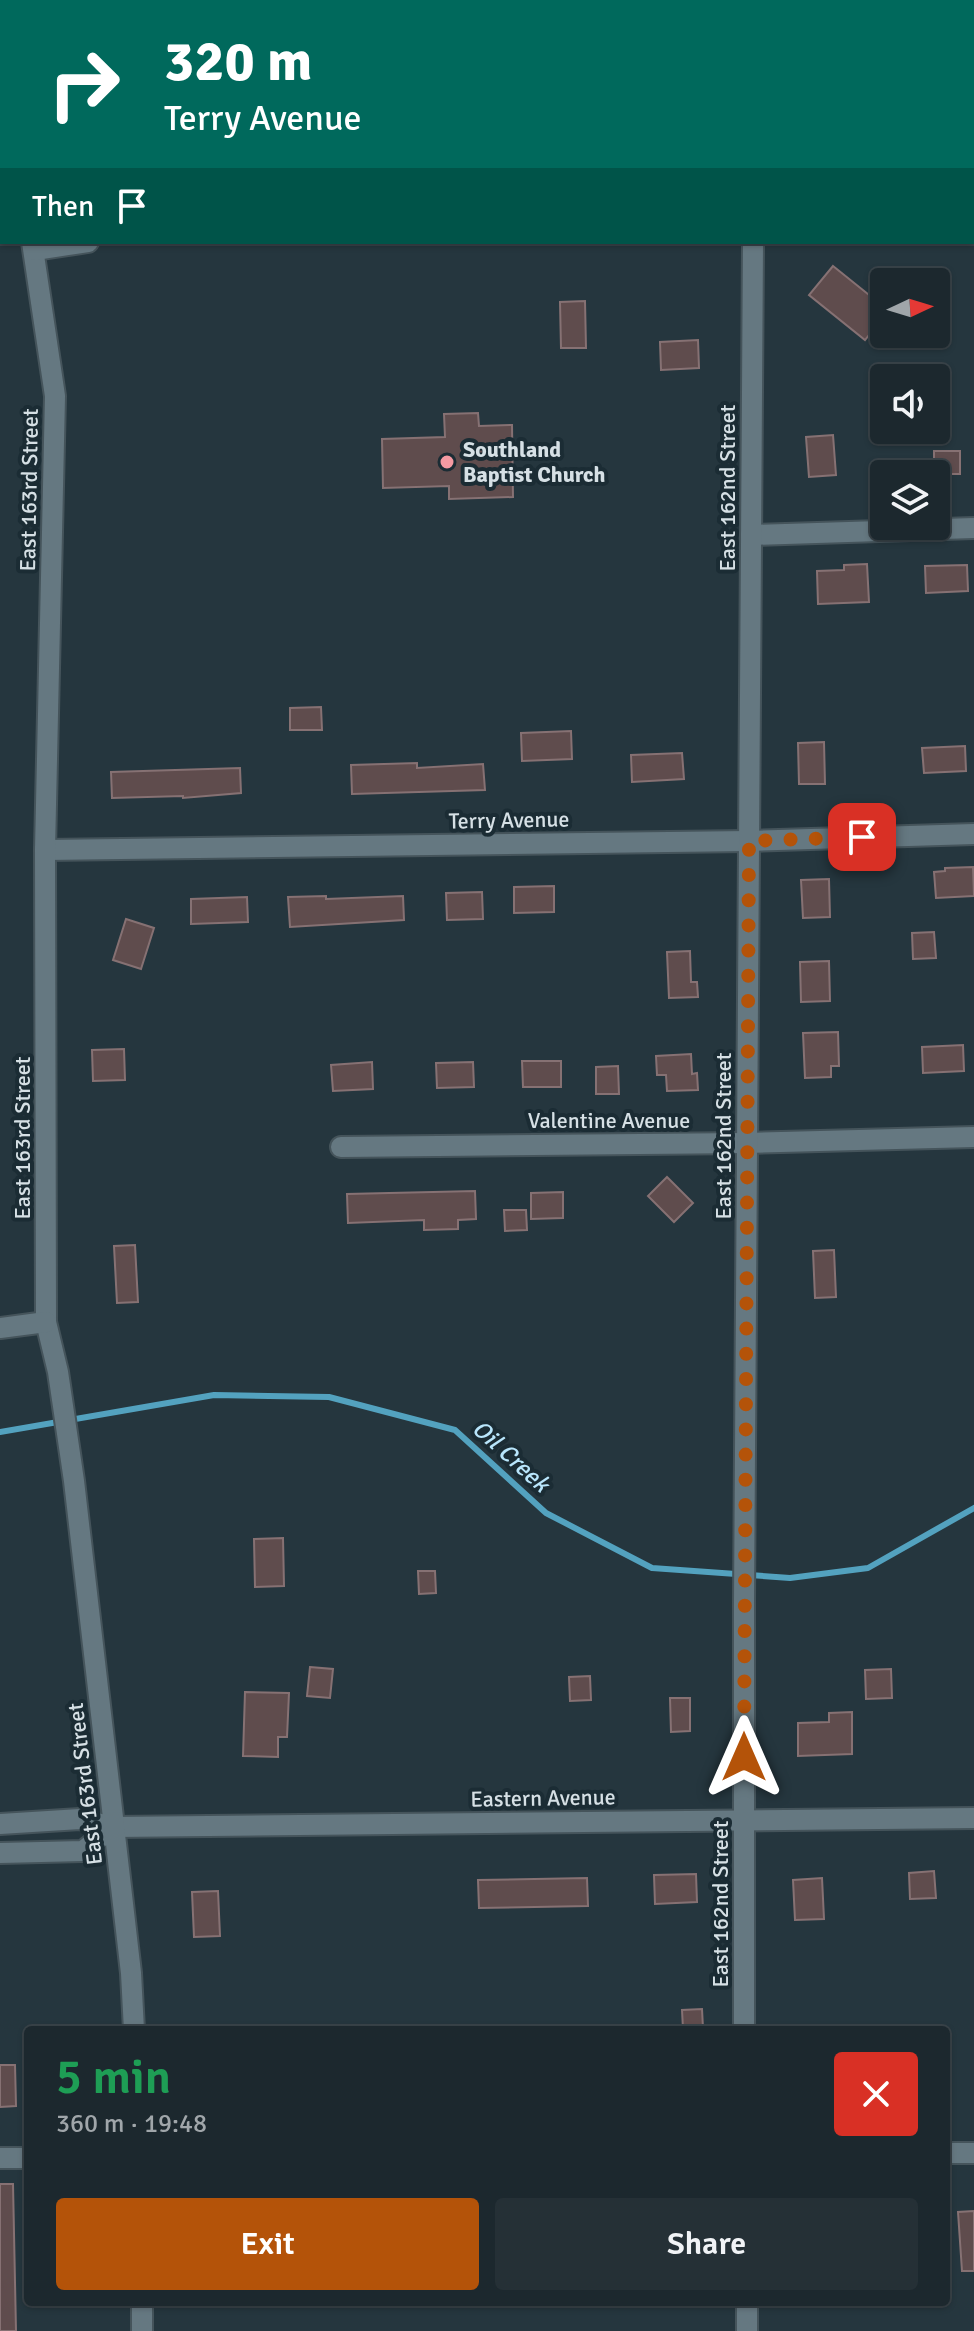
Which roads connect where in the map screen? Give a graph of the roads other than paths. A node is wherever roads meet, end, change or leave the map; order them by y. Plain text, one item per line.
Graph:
1 (60, 244) edge
2 (753, 244) edge
3 (33, 246) edge
4 (974, 528) edge
5 (751, 535) junction
6 (974, 834) edge
7 (749, 841) junction
8 (45, 850) junction
9 (974, 1137) edge
10 (747, 1143) junction
11 (341, 1147) dead end
12 (46, 1322) junction
13 (0, 1328) edge
14 (974, 1818) edge
15 (745, 1819) junction
16 (0, 1824) edge
17 (113, 1827) junction
18 (0, 1853) edge
19 (134, 2026) edge
20 (744, 2026) edge
21 (950, 2153) edge
22 (974, 2153) edge
23 (0, 2158) edge
24 (24, 2158) edge
25 (142, 2306) edge
26 (747, 2306) edge
27 (142, 2331) edge
28 (747, 2331) edge

1 - 3 street
2 - 5 street, East 162nd Street
3 - 8 street, East 163rd Street
4 - 5 street
5 - 7 street, East 162nd Street
6 - 7 street, Terry Avenue
7 - 8 street, Terry Avenue
7 - 10 street, East 162nd Street
8 - 12 street, East 163rd Street
9 - 10 street, Valentine Avenue
10 - 11 street, Valentine Avenue
10 - 15 street, East 162nd Street
12 - 13 street
12 - 17 street, East 163rd Street
14 - 15 street, Eastern Avenue
15 - 17 street, Eastern Avenue
15 - 20 street, East 162nd Street
16 - 17 street, Eastern Avenue
17 - 18 street
17 - 19 street, East 163rd Street
21 - 22 street
23 - 24 street
25 - 27 street
26 - 28 street

